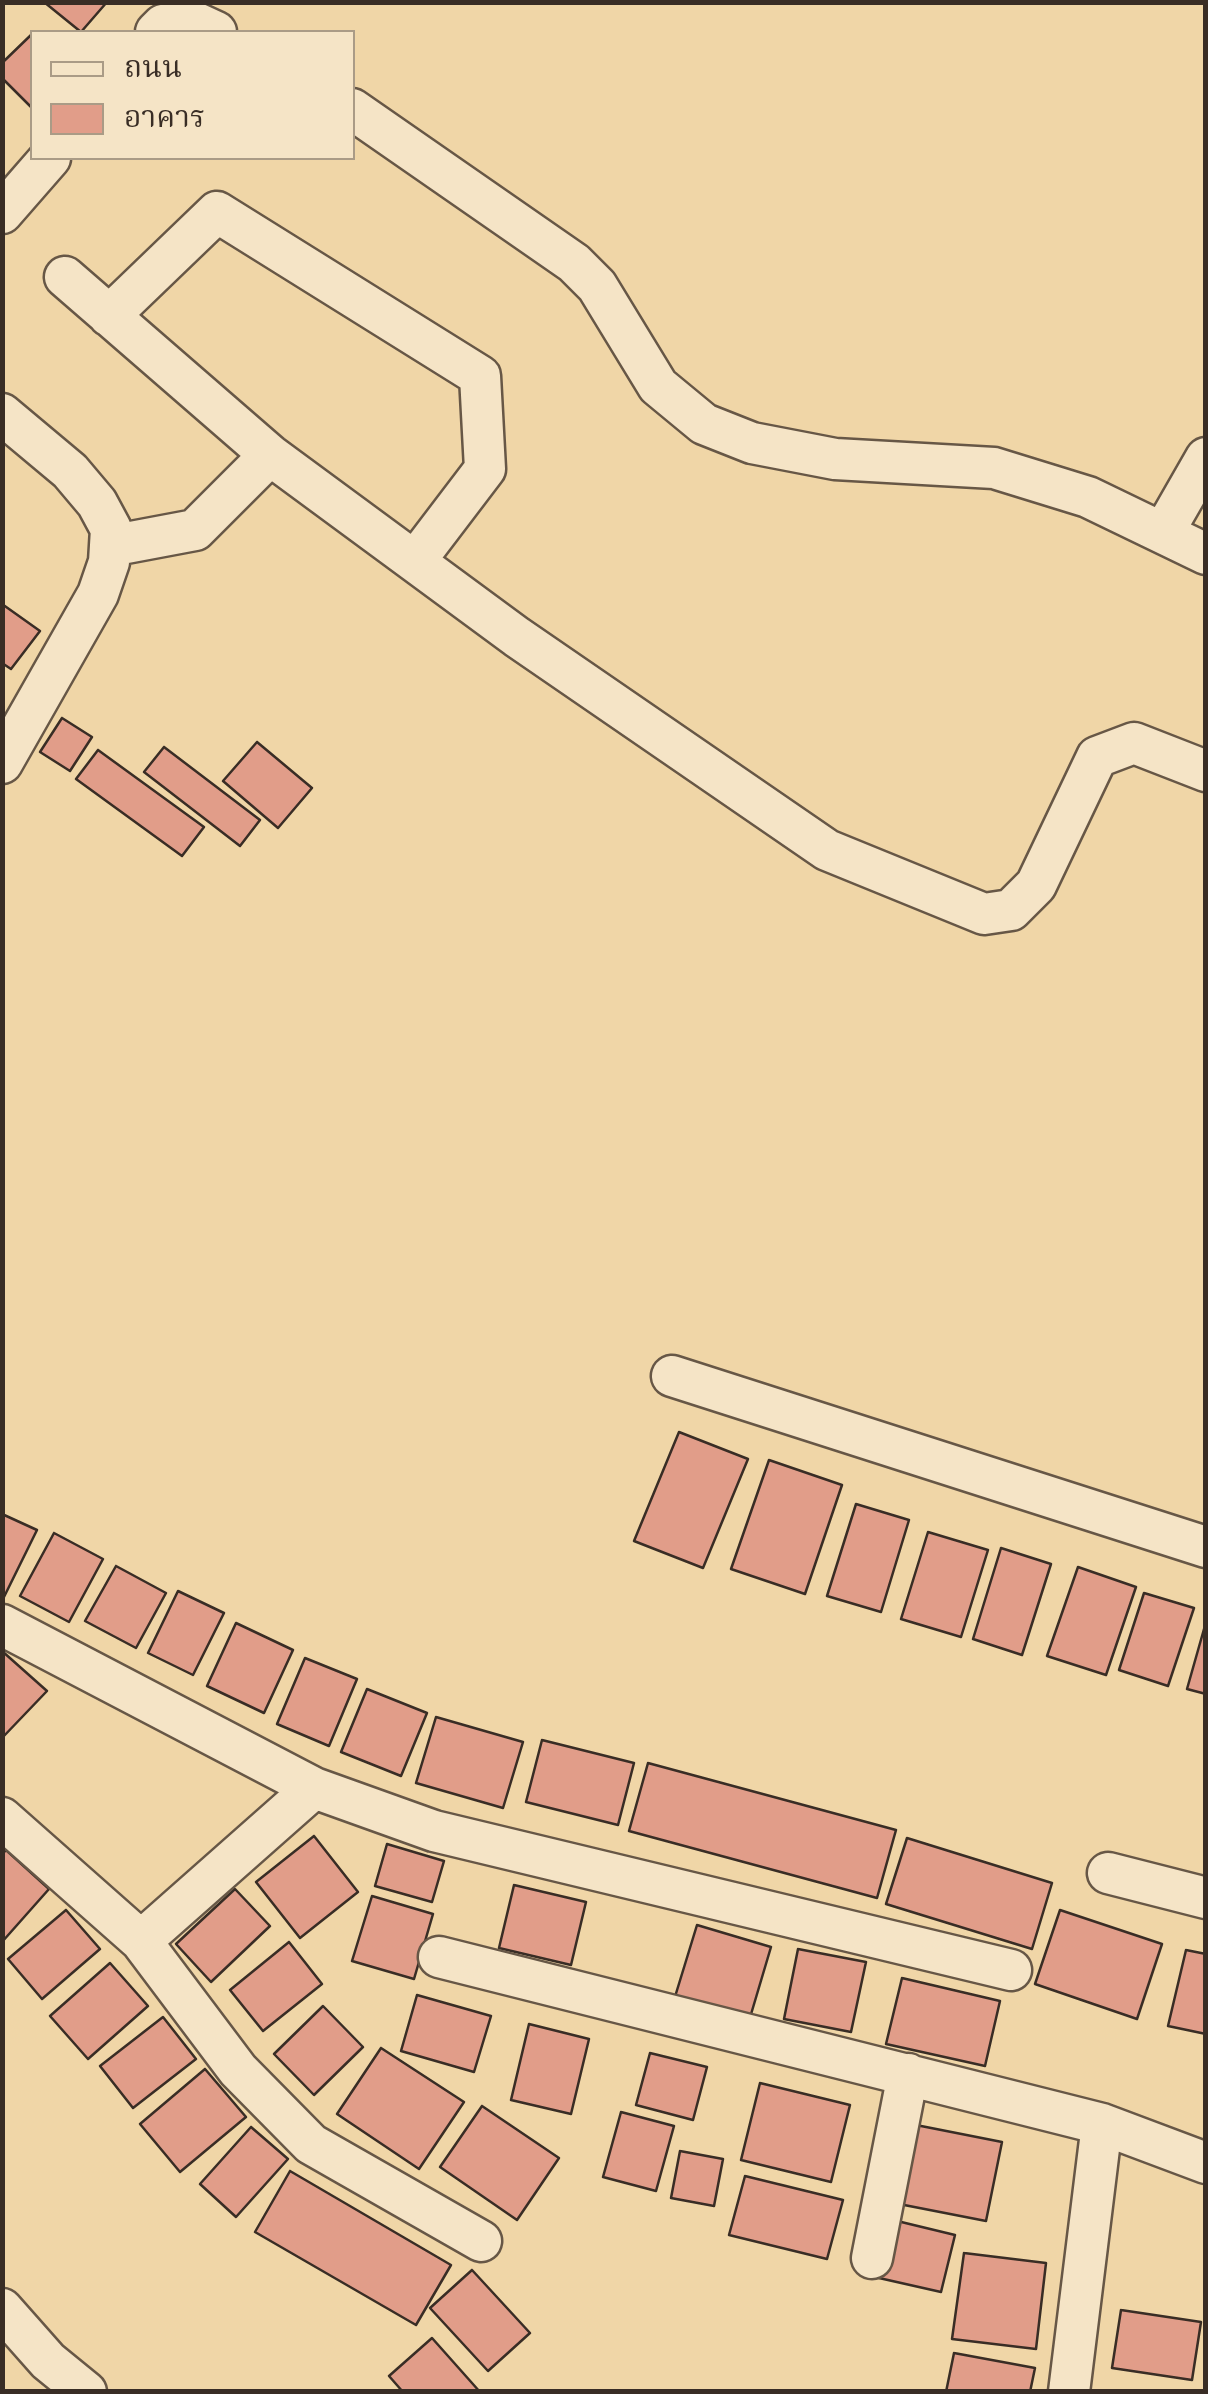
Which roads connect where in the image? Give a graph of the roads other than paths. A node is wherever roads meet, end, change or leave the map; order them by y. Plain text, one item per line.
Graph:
1 (158, 30) edge
2 (212, 30) edge
3 (355, 112) edge
4 (48, 160) edge
5 (2, 214) edge
6 (65, 277) dead end
7 (110, 316) junction
8 (2, 414) edge
9 (270, 455) junction
10 (1206, 458) edge
11 (1163, 533) junction
12 (110, 546) junction
13 (1206, 554) edge
14 (415, 562) junction
15 (2, 763) edge
16 (1206, 771) edge
17 (672, 1376) dead end
18 (1206, 1547) edge
19 (2, 1625) edge
20 (314, 1788) junction
21 (2, 1818) edge
22 (1108, 1872) dead end
23 (1206, 1898) edge
24 (141, 1941) junction
25 (440, 1957) dead end
26 (1011, 1970) dead end
27 (908, 2074) junction
28 (1102, 2124) junction
29 (1206, 2163) edge
30 (481, 2240) dead end
31 (872, 2258) dead end
32 (2, 2308) edge
33 (86, 2392) edge
34 (1069, 2392) edge

1 - 2 street
3 - 11 street
4 - 5 street
6 - 7 street
7 - 9 street
7 - 14 street
8 - 12 street
9 - 12 street
9 - 14 street
10 - 11 street
11 - 13 street
12 - 15 street
14 - 16 street
17 - 18 street
19 - 20 street
20 - 24 street
20 - 26 street
21 - 24 street
22 - 23 street
24 - 30 street
25 - 27 street
27 - 28 street
27 - 31 street
28 - 29 street
28 - 34 street
32 - 33 street

